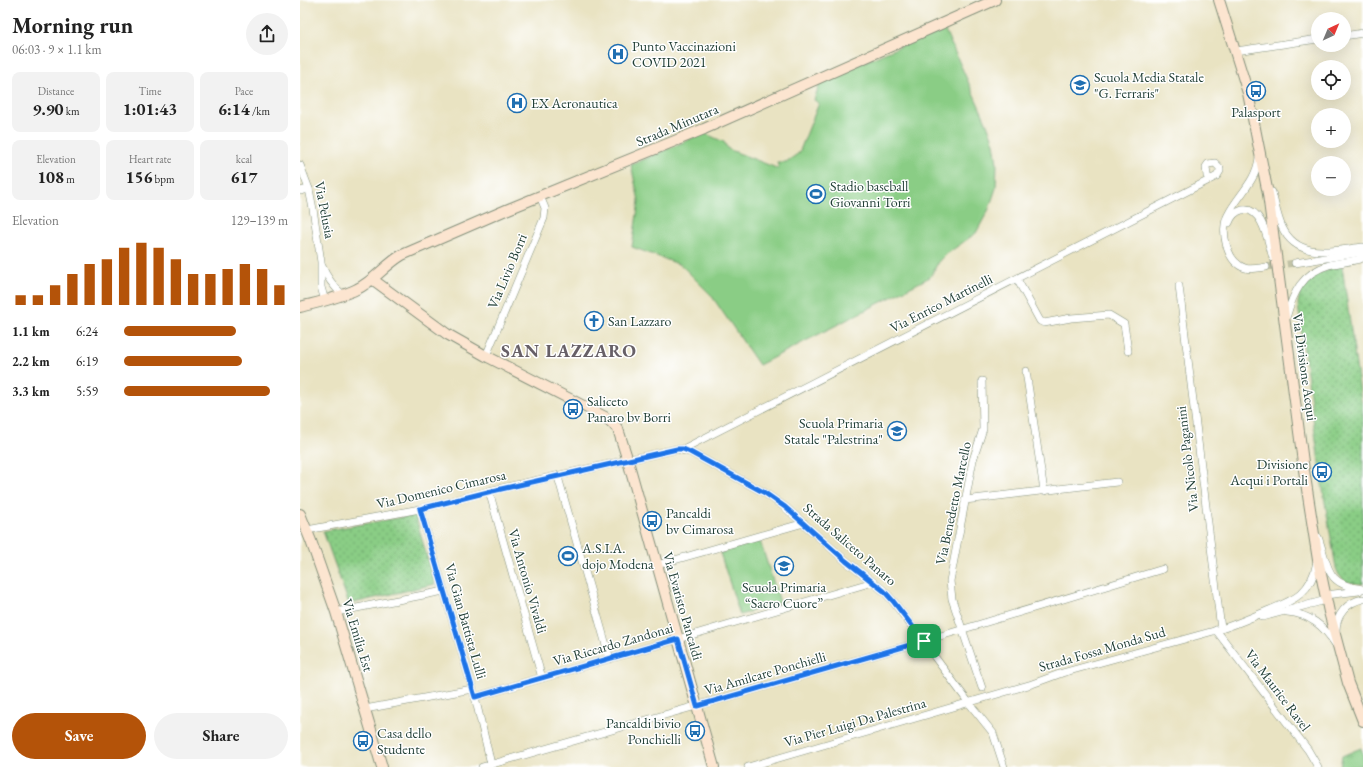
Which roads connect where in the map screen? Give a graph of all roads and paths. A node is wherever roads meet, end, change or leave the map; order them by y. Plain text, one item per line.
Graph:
1 (996, 0) edge
2 (1215, 0) edge
3 (1219, 0) edge
4 (1224, 15) junction
5 (1363, 33) edge
6 (1351, 35) edge
7 (1311, 40) edge
8 (1236, 51) junction
9 (1260, 154) junction
10 (300, 165) edge
11 (1263, 168) junction
12 (1210, 179) dead end
13 (309, 189) junction
14 (300, 191) edge
15 (540, 196) junction
16 (1226, 243) junction
17 (1363, 247) edge
18 (1363, 252) edge
19 (1363, 258) edge
20 (320, 262) junction
21 (1295, 262) tunnel mouth
22 (1266, 267) tunnel mouth
23 (1277, 271) junction
24 (372, 279) junction
25 (1017, 279) junction
26 (1180, 286) dead end
27 (343, 295) junction
28 (325, 302) junction
29 (300, 307) edge
30 (1284, 322) junction
31 (1128, 351) dead end
32 (486, 356) junction
33 (1026, 371) dead end
34 (982, 381) dead end
35 (683, 449) junction
36 (628, 461) junction
37 (558, 477) junction
38 (1117, 482) dead end
39 (1044, 491) junction
40 (488, 492) junction
41 (965, 500) junction
42 (420, 509) junction
43 (1310, 516) junction
44 (303, 523) edge
45 (804, 523) junction
46 (1318, 560) junction
47 (657, 565) junction
48 (1163, 569) dead end
49 (873, 582) junction
50 (1363, 590) edge
51 (444, 591) junction
52 (1326, 597) junction
53 (1363, 599) edge
54 (336, 612) junction
55 (1285, 612) junction
56 (1243, 621) junction
57 (962, 629) junction
58 (1219, 630) junction
59 (1336, 637) junction
60 (678, 639) junction
61 (924, 641) junction
62 (1341, 655) junction
63 (610, 659) junction
64 (542, 678) junction
65 (982, 688) dead end
66 (472, 689) junction
67 (475, 697) junction
68 (1358, 701) edge
69 (969, 703) junction
70 (697, 706) junction
71 (365, 709) junction
72 (1363, 719) edge
73 (491, 764) junction
74 (382, 767) edge
75 (482, 767) edge
76 (714, 767) edge
77 (748, 767) edge
78 (1004, 767) edge
79 (1318, 767) edge

1 - 15 main road, Strada Minutara
2 - 4 main road, Via Divisione Acqui
3 - 4 main road, Via Divisione Acqui
4 - 8 main road, Via Divisione Acqui
5 - 6 street
7 - 8 street
8 - 9 main road, Via Divisione Acqui
9 - 11 main road, Via Divisione Acqui
9 - 16 street
10 - 13 street, Via Pelusia
11 - 17 street
11 - 23 main road, Via Divisione Acqui
12 - 25 street, Via Enrico Martinelli
13 - 14 street
13 - 20 street, Via Pelusia
15 - 24 main road, Strada Minutara
15 - 32 street, Via Livio Borri
16 - 22 street
16 - 23 street
18 - 21 street
19 - 30 street
20 - 27 street, Via Pelusia
20 - 28 street, Via Pelusia
23 - 30 main road, Via Divisione Acqui
24 - 27 main road
24 - 32 main road
25 - 31 street
25 - 35 street, Via Enrico Martinelli
26 - 58 street, Via Nicolò Paganini
27 - 28 main road
28 - 29 main road
30 - 43 main road, Via Divisione Acqui
32 - 36 main road, Via Evaristo Pancaldi
33 - 39 street
34 - 41 street, Via Benedetto Marcello
35 - 36 street
35 - 45 street, Strada Saliceto Panaro
36 - 37 street, Via Domenico Cimarosa
36 - 47 main road, Via Evaristo Pancaldi
37 - 40 street, Via Domenico Cimarosa
37 - 63 street
38 - 39 street
39 - 41 street
40 - 42 street, Via Domenico Cimarosa
40 - 64 street, Via Antonio Vivaldi
41 - 57 street, Via Benedetto Marcello
42 - 44 street, Via Domenico Cimarosa
42 - 51 street, Via Gian Battista Lulli
43 - 46 main road, Via Divisione Acqui
43 - 50 street
44 - 54 main road, Via Emilia Est
45 - 47 street
45 - 49 street, Strada Saliceto Panaro
46 - 52 main road, Via Divisione Acqui
46 - 56 street, Strada Fossa Monda Sud
47 - 60 main road, Via Evaristo Pancaldi
48 - 57 street
49 - 60 street, Via Riccardo Zandonai
49 - 61 street, Strada Saliceto Panaro
50 - 52 street, Strada Fossa Monda Sud
51 - 54 street
51 - 66 street, Via Gian Battista Lulli
52 - 55 street, Strada Fossa Monda Sud
52 - 59 main road, Via Divisione Acqui
53 - 59 street
54 - 71 main road, Via Emilia Est
55 - 56 street, Strada Fossa Monda Sud
55 - 62 street
56 - 58 street, Strada Fossa Monda Sud
57 - 61 street, Via Amilcare Ponchielli
57 - 65 street, Via Benedetto Marcello
58 - 69 street, Strada Fossa Monda Sud
58 - 79 street, Via Maurice Ravel
59 - 62 main road, Via Divisione Acqui
60 - 63 street, Via Riccardo Zandonai
60 - 70 main road, Via Evaristo Pancaldi
61 - 69 street, Strada Saliceto Panaro
61 - 70 street, Via Amilcare Ponchielli
62 - 68 main road, Via Divisione Acqui
63 - 64 street, Via Riccardo Zandonai
64 - 67 street, Via Riccardo Zandonai
66 - 67 street, Via Gian Battista Lulli
66 - 71 street
67 - 73 street, Via Gian Battista Lulli
68 - 72 main road, Via Divisione Acqui
69 - 77 street, Via Pier Luigi Da Palestrina
69 - 78 street, Strada Saliceto Panaro
70 - 73 street, Via Amilcare Ponchielli
70 - 76 main road, Via Evaristo Pancaldi
71 - 74 main road, Via Emilia Est
73 - 75 street, Via Amilcare Ponchielli

